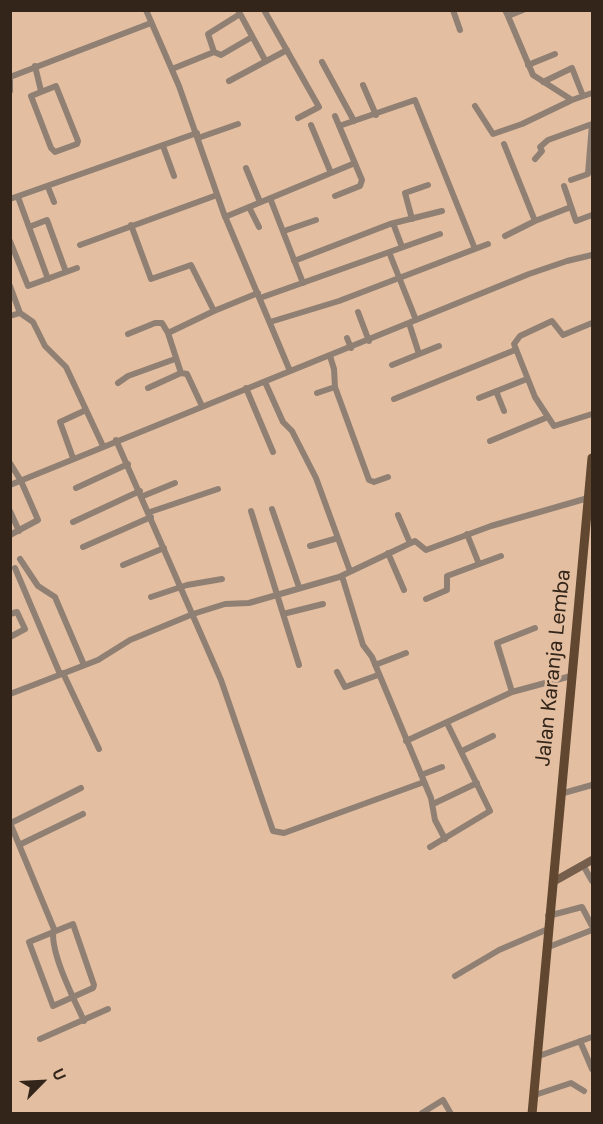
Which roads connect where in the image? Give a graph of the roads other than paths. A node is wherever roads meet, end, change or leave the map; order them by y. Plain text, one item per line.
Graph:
1 (146, 10) edge
2 (264, 10) edge
3 (453, 10) edge
4 (524, 10) edge
5 (239, 12) edge
6 (506, 13) edge
7 (152, 24) junction
8 (460, 30) dead end
9 (252, 37) junction
10 (287, 50) junction
11 (214, 52) junction
12 (555, 54) dead end
13 (265, 60) junction
14 (322, 62) dead end
15 (528, 65) junction
16 (35, 66) junction
17 (172, 69) junction
18 (10, 79) edge
19 (229, 81) dead end
20 (543, 82) junction
21 (363, 85) dead end
22 (10, 91) edge
23 (41, 91) junction
24 (592, 93) edge
25 (584, 96) junction
26 (572, 100) junction
27 (475, 106) dead end
28 (376, 115) junction
29 (335, 116) dead end
30 (298, 118) dead end
31 (354, 121) junction
32 (238, 124) dead end
33 (592, 124) edge
34 (311, 125) dead end
35 (339, 126) junction
36 (197, 136) junction
37 (504, 144) dead end
38 (163, 146) junction
39 (535, 159) dead end
40 (355, 163) junction
41 (246, 168) dead end
42 (332, 173) junction
43 (174, 176) dead end
44 (571, 180) dead end
45 (428, 185) dead end
46 (564, 186) dead end
47 (48, 187) junction
48 (217, 195) junction
49 (335, 196) dead end
50 (18, 197) junction
51 (270, 198) junction
52 (10, 200) edge
53 (54, 201) dead end
54 (260, 202) junction
55 (249, 207) junction
56 (571, 207) junction
57 (442, 211) dead end
58 (592, 215) edge
59 (225, 217) junction
60 (412, 219) junction
61 (316, 220) dead end
62 (535, 221) junction
63 (393, 223) junction
64 (131, 225) junction
65 (29, 227) junction
66 (259, 227) dead end
67 (284, 231) junction
68 (440, 234) dead end
69 (505, 236) dead end
70 (10, 241) edge
71 (488, 244) dead end
72 (80, 245) dead end
73 (402, 247) junction
74 (475, 249) junction
75 (388, 252) junction
76 (592, 255) edge
77 (294, 261) junction
78 (77, 268) dead end
79 (66, 272) junction
80 (398, 278) junction
81 (48, 279) junction
82 (303, 284) junction
83 (10, 286) edge
84 (259, 295) junction
85 (214, 311) junction
86 (358, 312) dead end
87 (20, 313) junction
88 (10, 316) edge
89 (416, 320) junction
90 (270, 322) junction
91 (592, 323) edge
92 (409, 324) junction
93 (168, 333) junction
94 (128, 334) dead end
95 (347, 338) dead end
96 (369, 341) junction
97 (440, 346) dead end
98 (351, 348) junction
99 (516, 350) junction
100 (419, 354) junction
101 (330, 356) junction
102 (175, 359) junction
103 (392, 365) dead end
104 (290, 371) junction
105 (181, 373) junction
106 (527, 379) junction
107 (265, 382) junction
108 (118, 383) dead end
109 (335, 387) junction
110 (148, 388) dead end
111 (246, 388) junction
112 (496, 391) junction
113 (317, 393) dead end
114 (479, 398) dead end
115 (394, 399) dead end
116 (202, 406) junction
117 (86, 410) junction
118 (504, 411) dead end
119 (592, 414) edge
120 (548, 417) junction
121 (116, 440) junction
122 (490, 441) dead end
123 (103, 446) junction
124 (273, 452) dead end
125 (73, 458) junction
126 (592, 458) edge
127 (10, 463) edge
128 (128, 464) junction
129 (388, 477) dead end
130 (21, 481) junction
131 (175, 483) dead end
132 (10, 485) edge
133 (76, 488) dead end
134 (218, 489) dead end
135 (141, 494) junction
136 (590, 494) edge
137 (272, 509) dead end
138 (10, 511) edge
139 (251, 511) dead end
140 (151, 515) junction
141 (398, 515) dead end
142 (73, 522) dead end
143 (19, 531) junction
144 (467, 534) junction
145 (10, 535) edge
146 (338, 538) junction
147 (410, 543) junction
148 (310, 546) dead end
149 (83, 547) dead end
150 (164, 548) junction
151 (388, 553) junction
152 (501, 556) dead end
153 (20, 559) dead end
154 (479, 564) junction
155 (123, 565) dead end
156 (15, 568) dead end
157 (350, 571) junction
158 (342, 576) junction
159 (222, 579) dead end
160 (182, 586) junction
161 (299, 587) junction
162 (404, 590) dead end
163 (276, 594) junction
164 (151, 597) dead end
165 (426, 600) dead end
166 (323, 604) dead end
167 (10, 614) edge
168 (193, 614) junction
169 (283, 615) junction
170 (535, 628) dead end
171 (10, 637) edge
172 (406, 653) dead end
173 (298, 665) dead end
174 (375, 665) junction
175 (84, 666) junction
176 (337, 672) dead end
177 (61, 673) junction
178 (378, 675) junction
179 (571, 676) junction
180 (512, 692) junction
181 (10, 694) edge
182 (447, 723) junction
183 (493, 736) dead end
184 (406, 741) junction
185 (99, 750) dead end
186 (462, 751) junction
187 (442, 767) dead end
188 (422, 778) junction
189 (477, 783) junction
190 (592, 785) edge
191 (81, 788) dead end
192 (561, 794) junction
193 (433, 804) junction
194 (83, 814) dead end
195 (11, 823) edge
196 (445, 839) junction
197 (21, 844) junction
198 (430, 847) dead end
199 (592, 860) edge
200 (555, 864) junction
201 (583, 865) junction
202 (569, 873) junction
203 (592, 881) edge
204 (553, 882) junction
205 (548, 916) junction
206 (592, 926) edge
207 (54, 929) junction
208 (548, 929) junction
209 (592, 930) edge
210 (546, 948) junction
211 (455, 976) dead end
212 (73, 998) junction
213 (108, 1009) dead end
214 (84, 1021) junction
215 (592, 1036) edge
216 (40, 1039) dead end
217 (580, 1041) junction
218 (535, 1057) junction
219 (592, 1069) edge
220 (584, 1091) dead end
221 (535, 1095) junction
222 (422, 1113) edge
223 (451, 1113) edge
224 (532, 1113) edge

1 - 7 street
2 - 10 street
3 - 8 street
4 - 6 street
5 - 9 street
5 - 11 street
6 - 15 street
7 - 16 street
7 - 17 street
9 - 11 street
9 - 13 street
10 - 13 street
10 - 30 street
11 - 17 street
12 - 15 street
13 - 19 street
14 - 31 street
15 - 20 street
16 - 18 street
16 - 23 street
17 - 36 street
18 - 22 street
20 - 25 street
20 - 26 street
21 - 28 street
23 - 23 street
24 - 25 street
25 - 26 street
26 - 27 street
28 - 31 street
28 - 74 street
29 - 35 street
31 - 35 street
32 - 36 street
33 - 39 street
33 - 44 street
34 - 42 street
35 - 40 street
36 - 38 street
36 - 48 street
37 - 62 street
38 - 43 street
38 - 47 street
40 - 42 street
40 - 49 street
41 - 54 street
42 - 51 street
45 - 60 street
46 - 56 street
47 - 50 street
47 - 53 street
48 - 59 street
48 - 64 street
50 - 52 street
50 - 65 street
51 - 54 street
51 - 67 street
54 - 55 street
55 - 59 street
55 - 66 street
56 - 58 street
56 - 62 street
57 - 60 street
59 - 84 street
60 - 63 street
61 - 67 street
62 - 69 street
63 - 73 street
63 - 77 street
64 - 72 street
64 - 85 street
65 - 79 street
65 - 81 street
67 - 77 street
68 - 73 street
70 - 81 street
71 - 74 street
73 - 75 street
74 - 80 street
75 - 80 street
75 - 82 street
76 - 89 street
77 - 82 street
78 - 79 street
79 - 81 street
80 - 89 street
80 - 90 street
82 - 84 street
83 - 87 street
84 - 85 street
84 - 90 street
85 - 93 street
86 - 96 street
87 - 88 street
87 - 117 street
89 - 92 street
90 - 104 street
91 - 99 street
92 - 96 street
92 - 100 street
93 - 94 street
93 - 102 street
95 - 98 street
96 - 98 street
97 - 100 street
98 - 101 street
99 - 106 street
99 - 115 street
100 - 103 street
101 - 104 street
101 - 109 street
102 - 105 street
102 - 108 street
104 - 107 street
105 - 110 street
105 - 116 street
106 - 112 street
106 - 120 street
107 - 111 street
107 - 146 street
109 - 113 street
109 - 129 street
111 - 116 street
111 - 124 street
112 - 114 street
112 - 118 street
116 - 121 street
117 - 123 street
117 - 125 street
119 - 120 street
120 - 122 street
121 - 123 street
121 - 128 street
123 - 125 street
125 - 130 street
126 - 136 main road, Jalan Karanja Lemba
127 - 130 street
128 - 133 street
128 - 135 street
130 - 132 street
130 - 143 street
131 - 135 street
134 - 140 street
135 - 140 street
135 - 142 street
136 - 144 street
136 - 179 main road, Jalan Karanja Lemba
137 - 161 street
138 - 143 street
139 - 163 street
140 - 149 street
140 - 150 street
141 - 147 street
143 - 145 street
144 - 147 street
144 - 154 street
146 - 148 street
146 - 157 street
147 - 151 street
150 - 155 street
150 - 160 street
151 - 157 street
151 - 162 street
152 - 154 street
153 - 175 street
154 - 165 street
156 - 177 street
157 - 158 street
158 - 161 street
158 - 174 street
159 - 160 street
160 - 164 street
160 - 168 street
161 - 163 street
163 - 168 street
163 - 169 street
166 - 169 street
167 - 171 street
168 - 175 street
168 - 188 street
169 - 173 street
170 - 180 street
172 - 174 street
174 - 178 street
175 - 177 street
176 - 178 street
177 - 181 street
177 - 185 street
178 - 184 street
179 - 180 street
179 - 192 main road, Jalan Karanja Lemba
180 - 182 street
182 - 184 street
182 - 186 street
183 - 186 street
184 - 188 street
186 - 189 street
187 - 188 street
188 - 193 street
189 - 193 street
189 - 196 street
190 - 192 street
191 - 195 street
192 - 200 main road, Jalan Karanja Lemba
193 - 196 street
194 - 197 street
195 - 197 street
196 - 198 street
197 - 207 street
199 - 201 main road
200 - 202 main road
200 - 204 main road, Jalan Karanja Lemba
201 - 202 main road
201 - 203 street
202 - 204 main road
204 - 205 main road, Jalan Karanja Lemba
205 - 206 street
205 - 208 main road, Jalan Karanja Lemba
207 - 212 street
207 - 212 street
207 - 212 street
208 - 210 main road, Jalan Karanja Lemba
208 - 211 street
209 - 210 street
210 - 218 main road, Jalan Karanja Lemba
212 - 214 street
213 - 214 street
214 - 216 street
215 - 217 street
217 - 218 street
217 - 219 street
218 - 221 main road, Jalan Karanja Lemba
220 - 221 street
221 - 224 main road, Jalan Karanja Lemba
222 - 223 street

